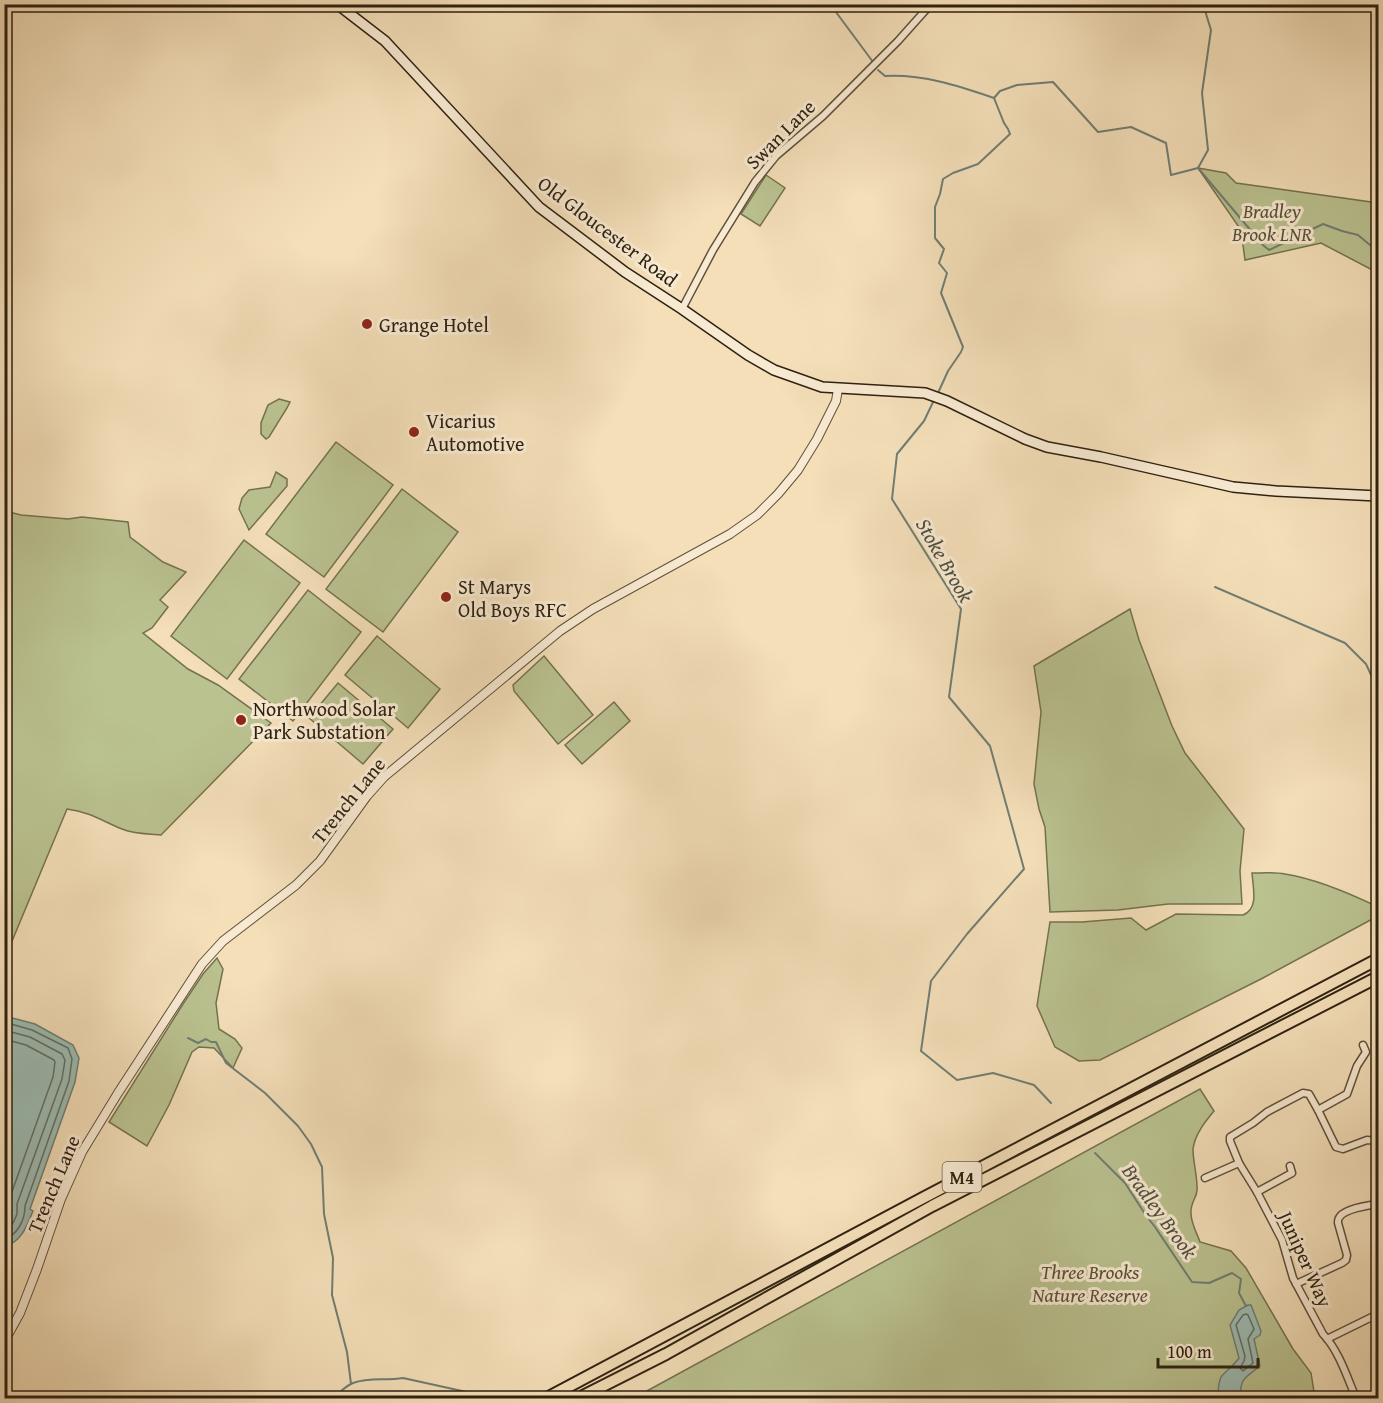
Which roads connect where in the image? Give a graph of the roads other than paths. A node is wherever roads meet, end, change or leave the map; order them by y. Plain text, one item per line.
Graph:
1 (337, 4) edge
2 (931, 4) edge
3 (682, 309) junction
4 (838, 389) junction
5 (1378, 496) edge
6 (1378, 959) edge
7 (1378, 976) edge
8 (1363, 1045) dead end
9 (1318, 1110) junction
10 (1378, 1141) edge
11 (1239, 1163) junction
12 (1290, 1166) dead end
13 (1205, 1178) dead end
14 (1257, 1192) junction
15 (1378, 1204) edge
16 (1296, 1284) junction
17 (1378, 1314) edge
18 (1327, 1339) junction
19 (4, 1342) edge
20 (547, 1398) edge
21 (579, 1398) edge
22 (1356, 1398) edge

1 - 3 main road, Old Gloucester Road
2 - 3 street, Swan Lane
3 - 4 main road, Old Gloucester Road
4 - 5 main road, Old Gloucester Road
4 - 19 street, Trench Lane
6 - 20 highway, M4
7 - 21 highway, M4
8 - 9 street
9 - 10 street, Juniper Way
9 - 11 street, Juniper Way
11 - 13 street
11 - 14 street, Juniper Way
12 - 14 street
14 - 16 street, Juniper Way
15 - 16 street
16 - 18 street, Juniper Way
17 - 18 street
18 - 22 street, Juniper Way

